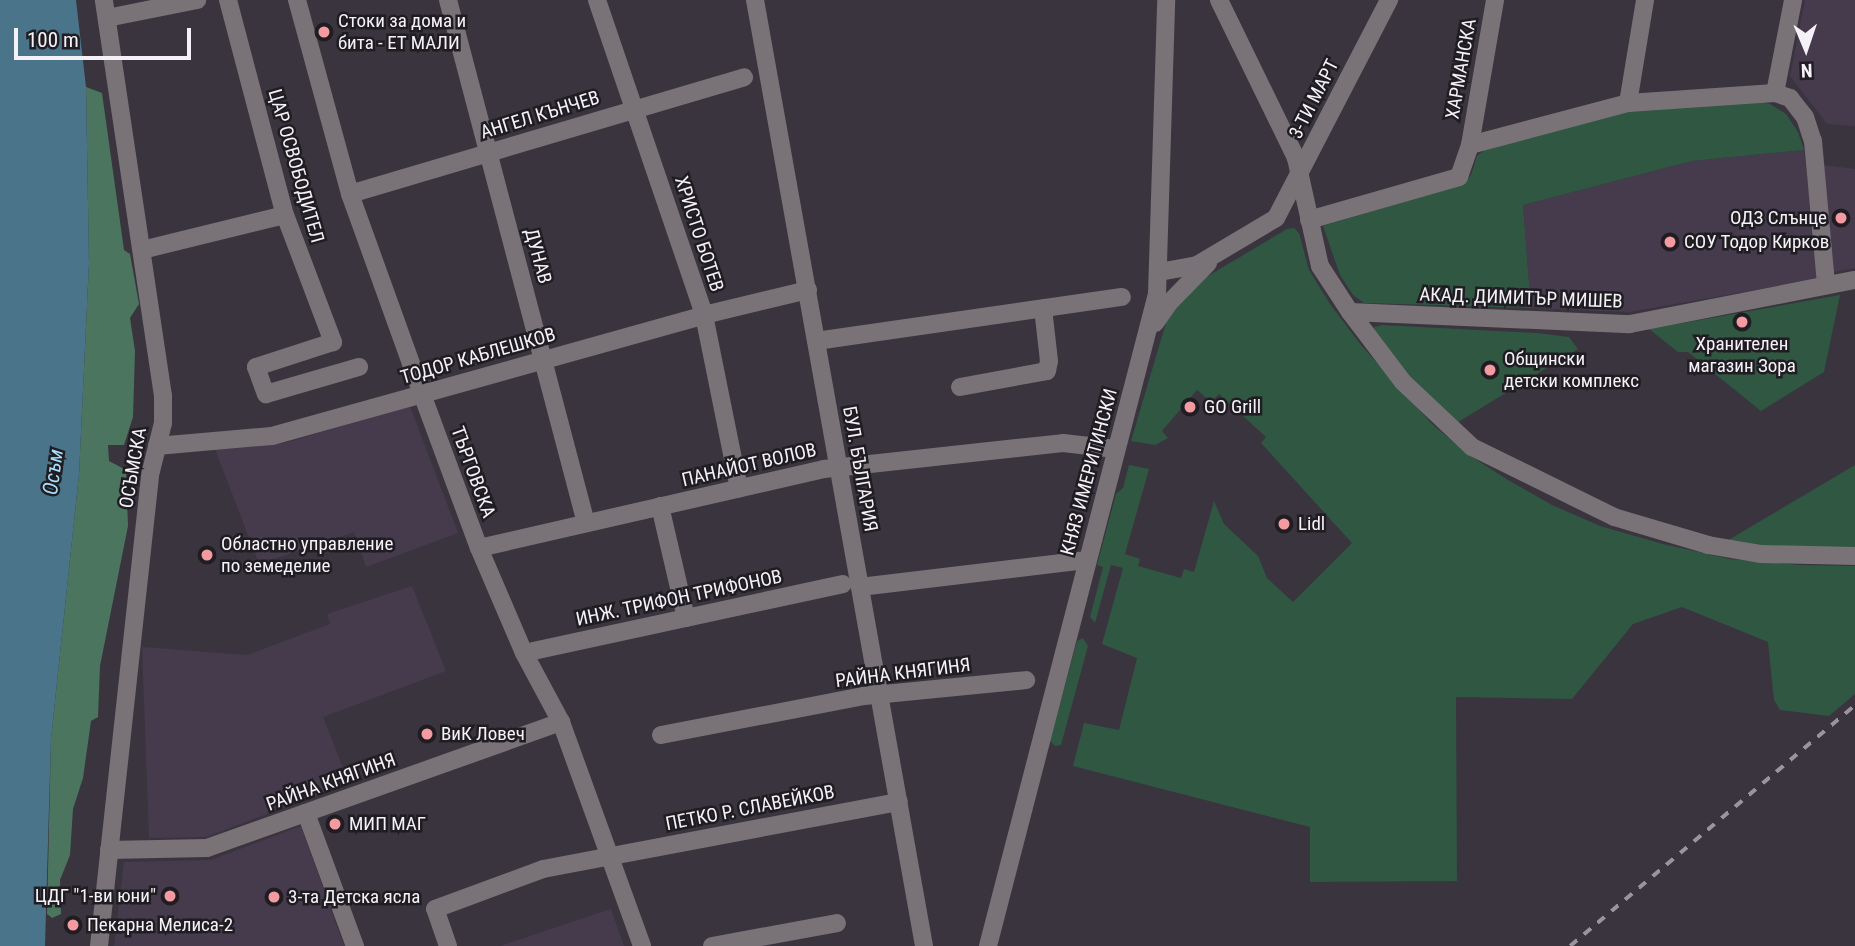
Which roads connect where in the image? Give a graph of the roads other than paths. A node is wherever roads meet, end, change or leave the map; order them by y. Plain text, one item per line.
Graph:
1 (197, 0) edge
2 (228, 0) edge
3 (297, 0) edge
4 (448, 0) edge
5 (597, 0) edge
6 (755, 0) edge
7 (1166, 0) edge
8 (1219, 0) edge
9 (1389, 0) edge
10 (1494, 0) edge
11 (1645, 0) edge
12 (1793, 0) edge
13 (106, 9) edge
14 (744, 77) dead end
15 (1775, 93) junction
16 (1628, 103) junction
17 (635, 108) junction
18 (1470, 145) junction
19 (489, 153) junction
20 (1300, 172) junction
21 (350, 194) junction
22 (1307, 202) junction
23 (285, 215) junction
24 (1276, 218) junction
25 (1310, 220) junction
26 (142, 250) junction
27 (1215, 256) junction
28 (1159, 272) junction
29 (1855, 281) edge
30 (1826, 285) junction
31 (808, 290) junction
32 (1122, 297) dead end
33 (1043, 308) junction
34 (1350, 312) junction
35 (704, 315) junction
36 (1147, 337) junction
37 (816, 341) junction
38 (544, 359) junction
39 (359, 367) dead end
40 (960, 387) dead end
41 (422, 394) junction
42 (157, 446) junction
43 (1116, 449) junction
44 (838, 467) junction
45 (739, 488) junction
46 (660, 506) junction
47 (586, 523) junction
48 (479, 548) junction
49 (1855, 556) edge
50 (1087, 560) junction
51 (851, 585) junction
52 (686, 618) junction
53 (524, 653) junction
54 (1026, 680) dead end
55 (879, 694) junction
56 (561, 722) junction
57 (661, 735) dead end
58 (898, 802) junction
59 (306, 813) junction
60 (109, 850) junction
61 (610, 855) junction
62 (837, 923) dead end
63 (99, 946) edge
64 (355, 946) edge
65 (448, 946) edge
66 (642, 946) edge
67 (712, 946) edge
68 (924, 946) edge
69 (988, 946) edge

1 - 13 street
2 - 23 street, ЦАР ОСВОБОДИТЕЛ
3 - 21 street, ТЪРГОВСКА
4 - 19 street, ДУНАВ
5 - 17 street, ХРИСТО БОТЕВ
6 - 31 street, БУЛ. БЪЛГАРИЯ
7 - 28 street, КНЯЗ ИМЕРИТИНСКИ
8 - 20 street
9 - 20 street, 3-ТИ МАРТ
10 - 18 street, ХАРМАНСКА
11 - 16 street
12 - 15 street
13 - 26 street, ОСЪМСКА
14 - 17 street, АНГЕЛ КЪНЧЕВ
15 - 16 street
15 - 30 street
16 - 18 street
17 - 19 street, АНГЕЛ КЪНЧЕВ
17 - 35 street, ХРИСТО БОТЕВ
18 - 25 street
19 - 21 street, АНГЕЛ КЪНЧЕВ
19 - 38 street, ДУНАВ
20 - 22 street
20 - 24 street, 3-ТИ МАРТ
21 - 41 street, ТЪРГОВСКА
22 - 24 street
22 - 25 street
23 - 26 street
23 - 39 street, ЦАР ОСВОБОДИТЕЛ
24 - 27 street
25 - 34 street
26 - 42 street, ОСЪМСКА
27 - 28 street
27 - 36 street
28 - 36 street, КНЯЗ ИМЕРИТИНСКИ
29 - 30 street, АКАД. ДИМИТЪР МИШЕВ
30 - 34 street, АКАД. ДИМИТЪР МИШЕВ
31 - 35 street, ТОДОР КАБЛЕШКОВ
31 - 37 street, БУЛ. БЪЛГАРИЯ
32 - 33 street
33 - 37 street
33 - 40 street
34 - 49 street
35 - 38 street, ТОДОР КАБЛЕШКОВ
35 - 45 street, ХРИСТО БОТЕВ
36 - 43 street, КНЯЗ ИМЕРИТИНСКИ
37 - 44 street, БУЛ. БЪЛГАРИЯ
38 - 41 street, ТОДОР КАБЛЕШКОВ
38 - 47 street, ДУНАВ
41 - 42 street, ТОДОР КАБЛЕШКОВ
41 - 48 street, ТЪРГОВСКА
42 - 60 street, ОСЪМСКА
43 - 44 street, ПАНАЙОТ ВОЛОВ
43 - 50 street, КНЯЗ ИМЕРИТИНСКИ
44 - 45 street, ПАНАЙОТ ВОЛОВ
44 - 51 street, БУЛ. БЪЛГАРИЯ
45 - 46 street, ПАНАЙОТ ВОЛОВ
46 - 47 street, ПАНАЙОТ ВОЛОВ
46 - 52 street
47 - 48 street, ПАНАЙОТ ВОЛОВ
48 - 53 street, ТЪРГОВСКА
50 - 51 street, ИНЖ. ТРИФОН ТРИФОНОВ
50 - 69 street, КНЯЗ ИМЕРИТИНСКИ
51 - 52 street, ИНЖ. ТРИФОН ТРИФОНОВ
51 - 55 street, БУЛ. БЪЛГАРИЯ
52 - 53 street, ИНЖ. ТРИФОН ТРИФОНОВ
53 - 56 street, ТЪРГОВСКА
54 - 55 street, РАЙНА КНЯГИНЯ
55 - 57 street, РАЙНА КНЯГИНЯ
55 - 58 street, БУЛ. БЪЛГАРИЯ
56 - 59 street, РАЙНА КНЯГИНЯ
56 - 61 street, ТЪРГОВСКА
58 - 61 street, ПЕТКО Р. СЛАВЕЙКОВ
58 - 68 street, БУЛ. БЪЛГАРИЯ
59 - 60 street, РАЙНА КНЯГИНЯ
59 - 64 street
60 - 63 street, ОСЪМСКА
61 - 65 street, ПЕТКО Р. СЛАВЕЙКОВ
61 - 66 street, ТЪРГОВСКА
62 - 67 street

